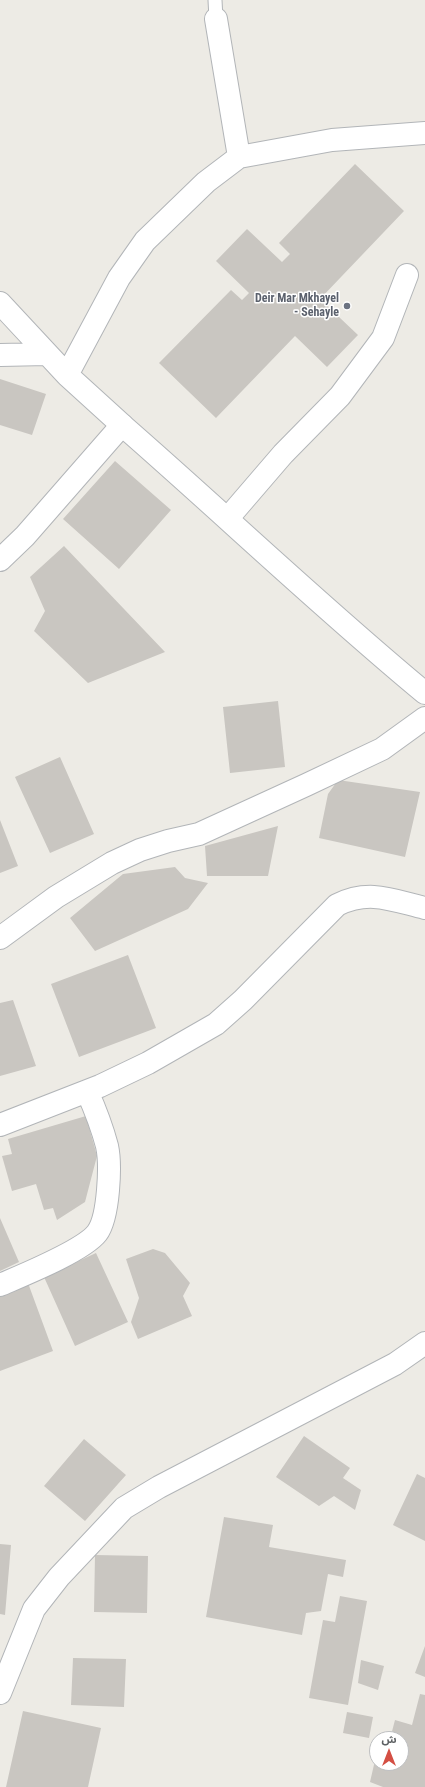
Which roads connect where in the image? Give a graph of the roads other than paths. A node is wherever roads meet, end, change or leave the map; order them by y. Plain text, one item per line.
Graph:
1 (216, 10) edge
2 (425, 133) edge
3 (239, 157) junction
4 (406, 275) dead end
5 (0, 303) edge
6 (47, 354) junction
7 (0, 355) edge
8 (67, 375) junction
9 (122, 425) junction
10 (228, 518) junction
11 (0, 560) edge
12 (425, 693) edge
13 (425, 718) edge
14 (425, 908) edge
15 (0, 938) edge
16 (87, 1091) junction
17 (0, 1125) edge
18 (0, 1285) edge
19 (425, 1343) edge
20 (0, 1693) edge

1 - 3 street
2 - 3 street
3 - 8 street
4 - 10 street
5 - 6 street
6 - 7 street
6 - 8 street
8 - 9 street
9 - 10 street
9 - 11 street
10 - 12 street
13 - 15 street
14 - 16 street
16 - 17 street
16 - 18 street
19 - 20 street

